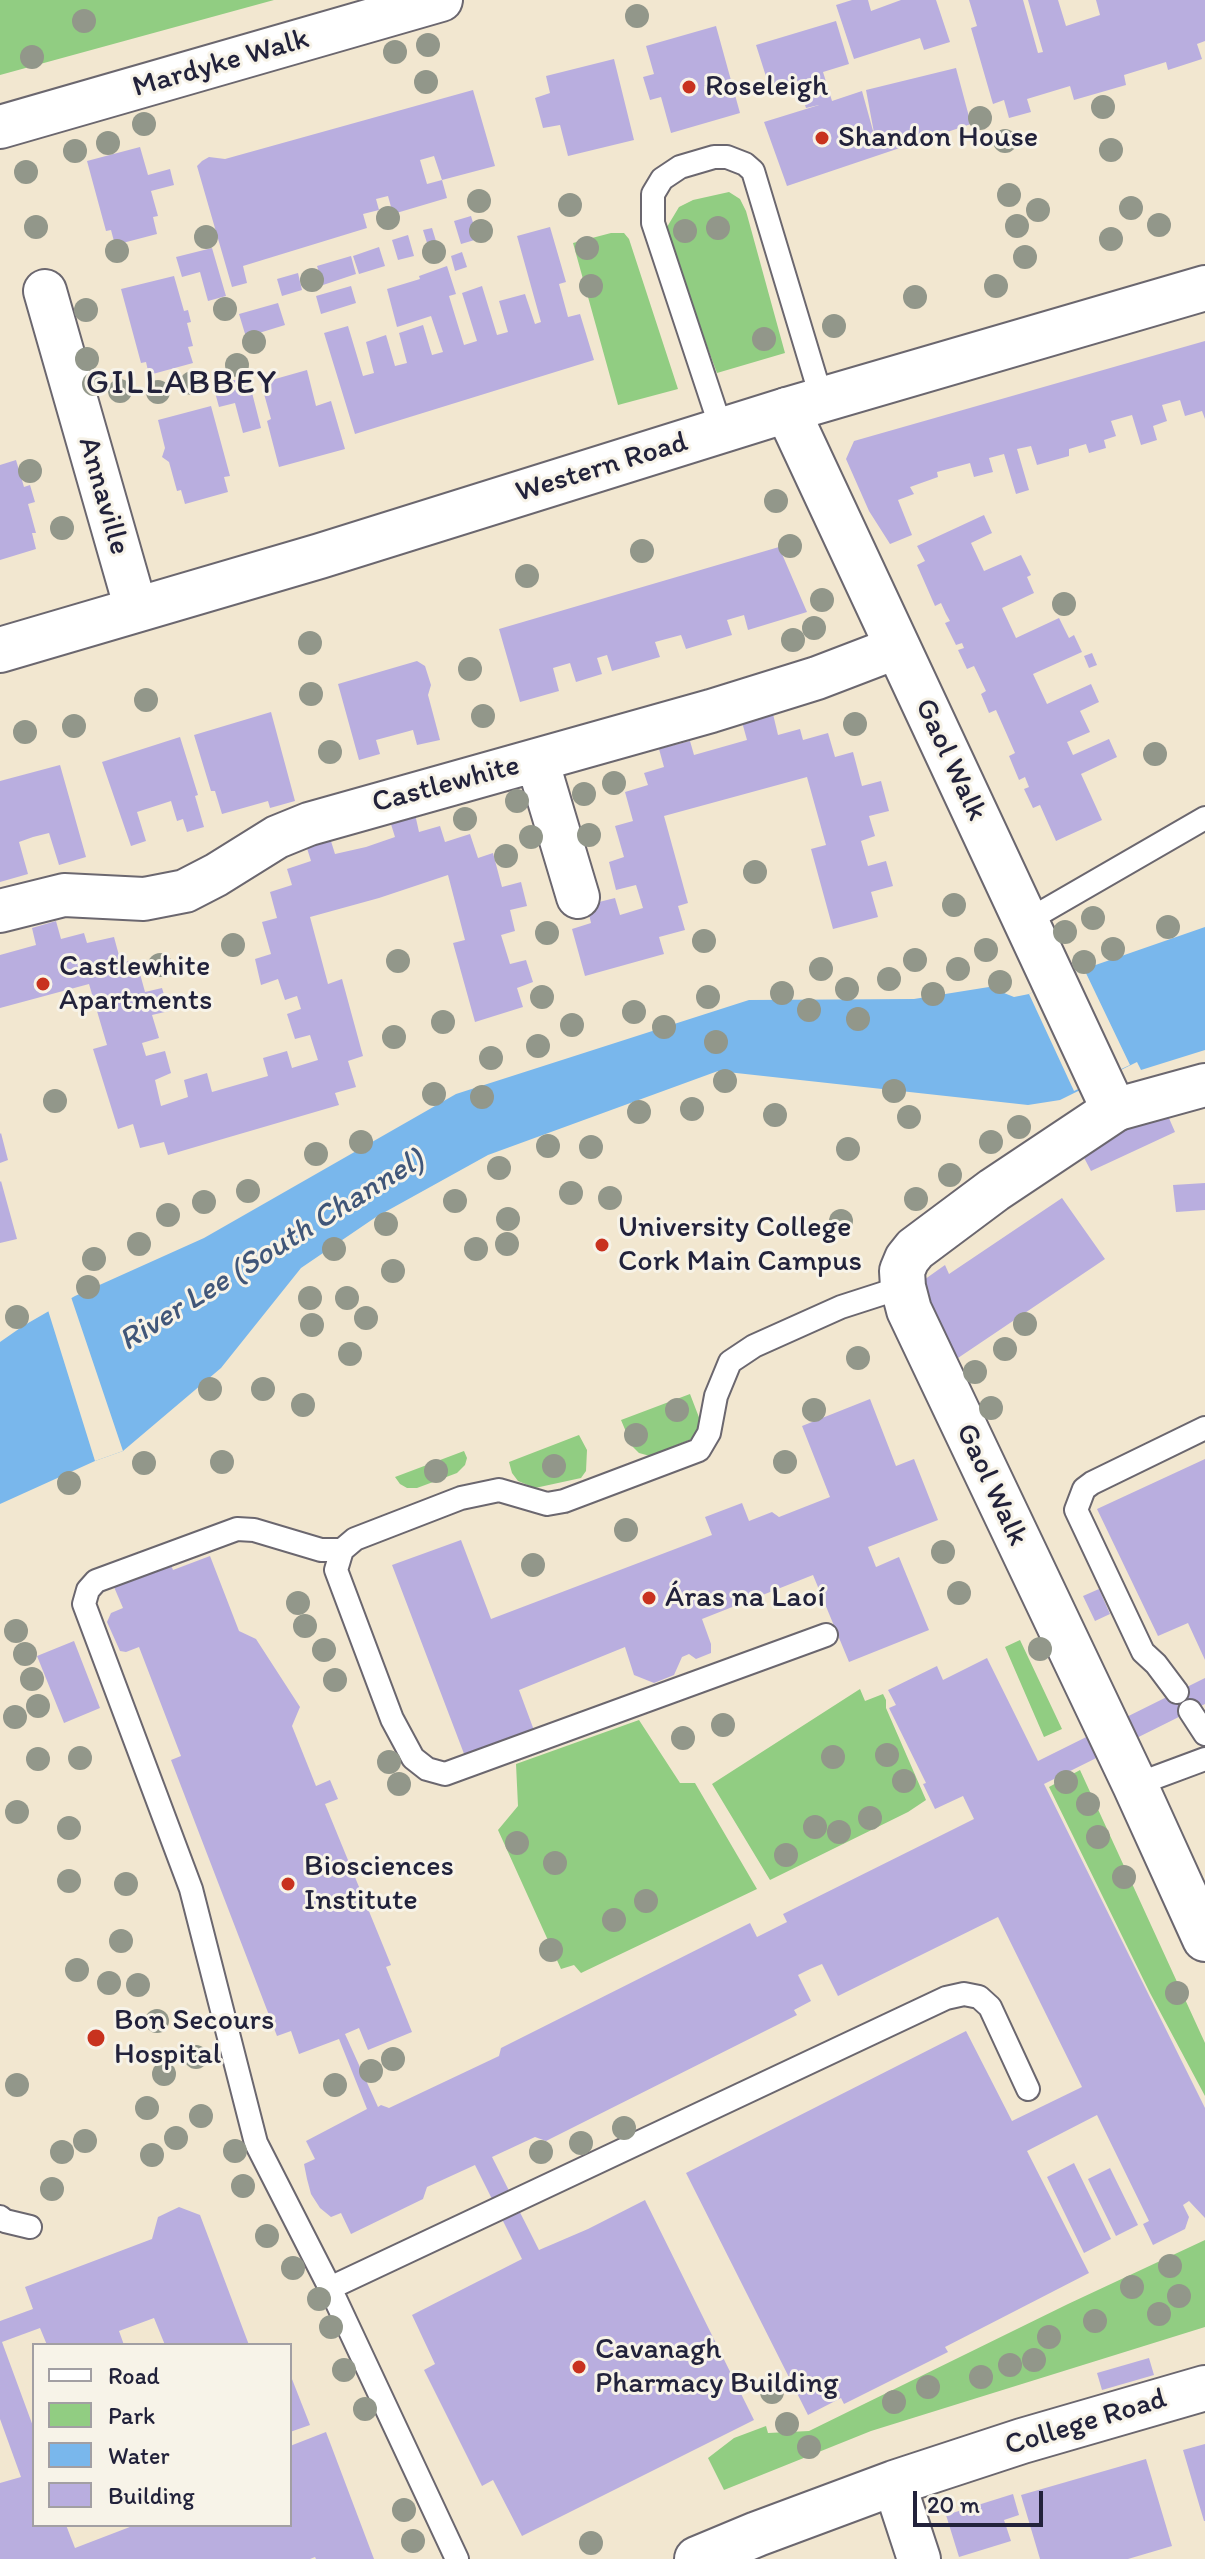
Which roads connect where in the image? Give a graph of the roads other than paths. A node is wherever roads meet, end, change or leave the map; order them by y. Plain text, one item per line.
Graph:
1 (441, 0) edge
2 (0, 127) edge
3 (1205, 288) edge
4 (45, 291) dead end
5 (804, 405) junction
6 (722, 431) junction
7 (136, 609) junction
8 (898, 647) junction
9 (0, 650) edge
10 (537, 760) junction
11 (1205, 818) edge
12 (578, 897) dead end
13 (0, 911) edge
14 (1025, 922) junction
15 (1205, 1085) edge
16 (1107, 1095) junction
17 (903, 1287) junction
18 (1205, 1428) edge
19 (342, 1550) junction
20 (826, 1635) dead end
21 (1177, 1692) dead end
22 (1190, 1711) dead end
23 (1205, 1734) edge
24 (1205, 1759) edge
25 (1135, 1785) junction
26 (1205, 1939) edge
27 (1028, 2089) dead end
28 (0, 2217) edge
29 (30, 2227) dead end
30 (330, 2288) junction
31 (1205, 2388) edge
32 (894, 2483) junction
33 (457, 2559) edge
34 (697, 2559) edge
35 (919, 2559) edge

1 - 2 street, Mardyke Walk
3 - 5 main road, Western Road
4 - 7 street, Annaville
5 - 6 main road, Western Road
5 - 6 lane
5 - 8 main road, Gaol Walk
6 - 7 main road, Western Road
7 - 9 main road, Western Road
8 - 10 street, Castlewhite
8 - 14 main road, Gaol Walk
10 - 12 street
10 - 13 street, Castlewhite
11 - 14 lane
14 - 16 main road, Gaol Walk
15 - 16 street
16 - 17 main road
17 - 19 lane
17 - 25 main road, Gaol Walk
18 - 21 lane
19 - 20 lane
19 - 30 lane
22 - 23 lane
24 - 25 lane
25 - 26 main road, Gaol Walk
27 - 30 lane
28 - 29 lane
30 - 33 lane
31 - 32 main road, College Road
32 - 34 main road, College Road
32 - 35 street

